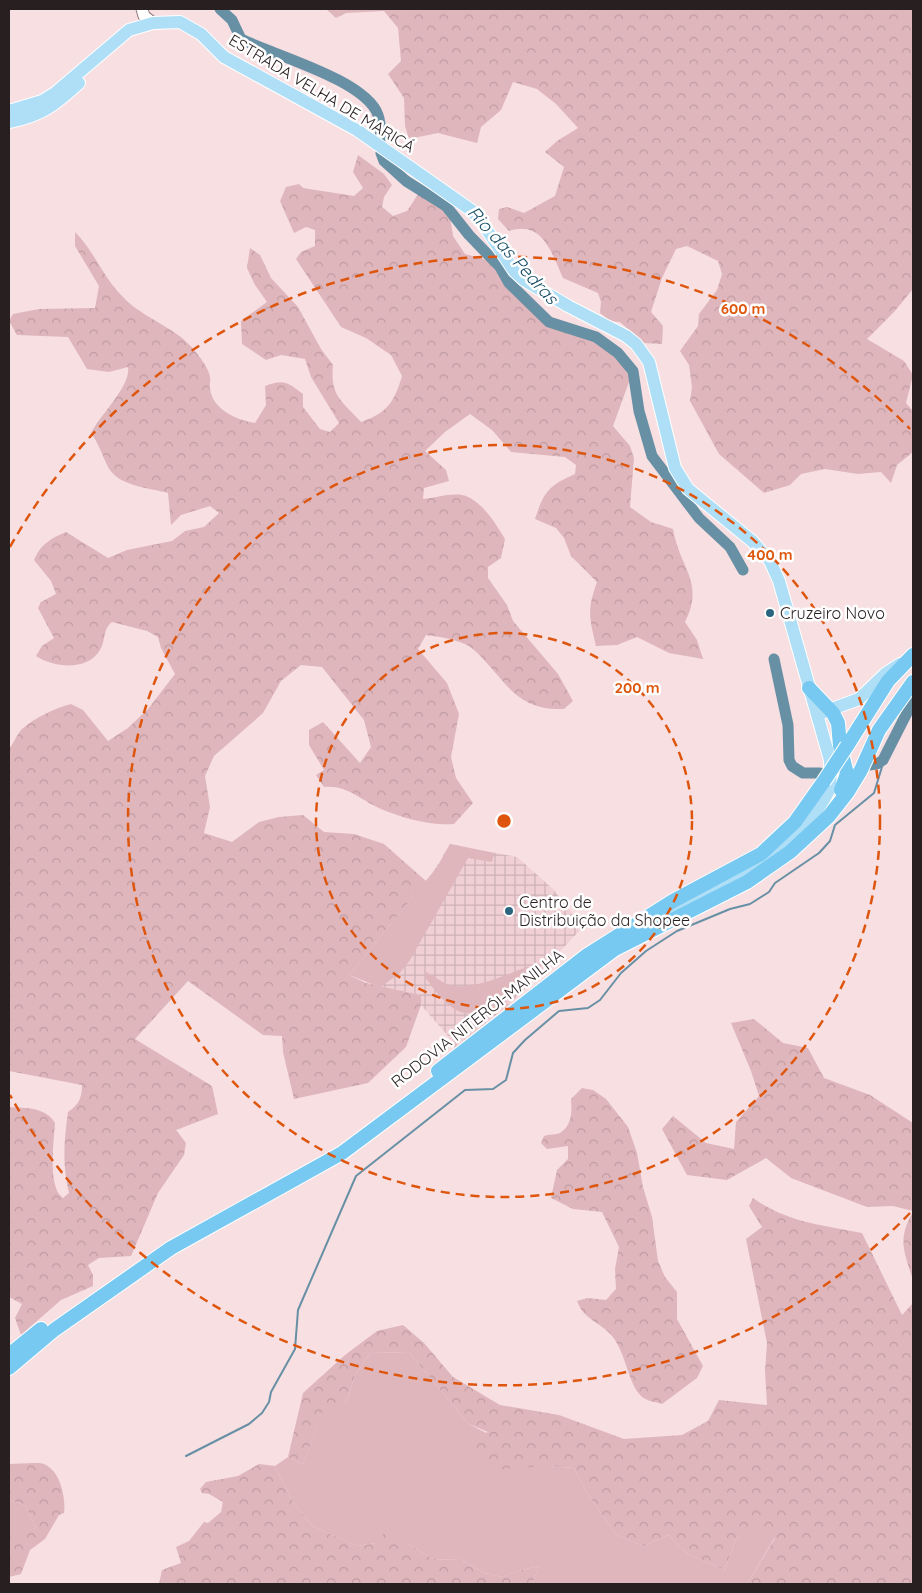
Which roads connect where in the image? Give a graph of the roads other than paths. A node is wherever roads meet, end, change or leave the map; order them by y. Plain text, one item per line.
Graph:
1 (142, 9) edge
2 (149, 24) junction
3 (9, 110) edge
4 (9, 122) edge
5 (913, 655) edge
6 (913, 682) edge
7 (809, 688) junction
8 (845, 704) junction
9 (830, 710) junction
10 (818, 720) junction
11 (879, 730) junction
12 (830, 760) junction
13 (846, 767) junction
14 (806, 839) junction
15 (633, 926) junction
16 (9, 1355) edge
17 (9, 1368) edge

1 - 2 street
2 - 3 main road, ESTRADA VELHA DE MARICÁ
2 - 4 main road
2 - 7 main road, ESTRADA VELHA DE MARICÁ
5 - 8 main road
5 - 15 highway, RODOVIA NITERÓI-MANILHA, bridge
6 - 11 highway, RODOVIA NITERÓI-MANILHA
7 - 8 main road
7 - 9 highway
7 - 10 main road
8 - 9 main road
9 - 10 main road
9 - 13 highway
10 - 12 main road
11 - 13 highway
11 - 14 highway, RODOVIA NITERÓI-MANILHA
12 - 13 highway
12 - 15 main road
13 - 14 highway
14 - 17 highway, RODOVIA NITERÓI-MANILHA
15 - 16 highway, RODOVIA NITERÓI-MANILHA

